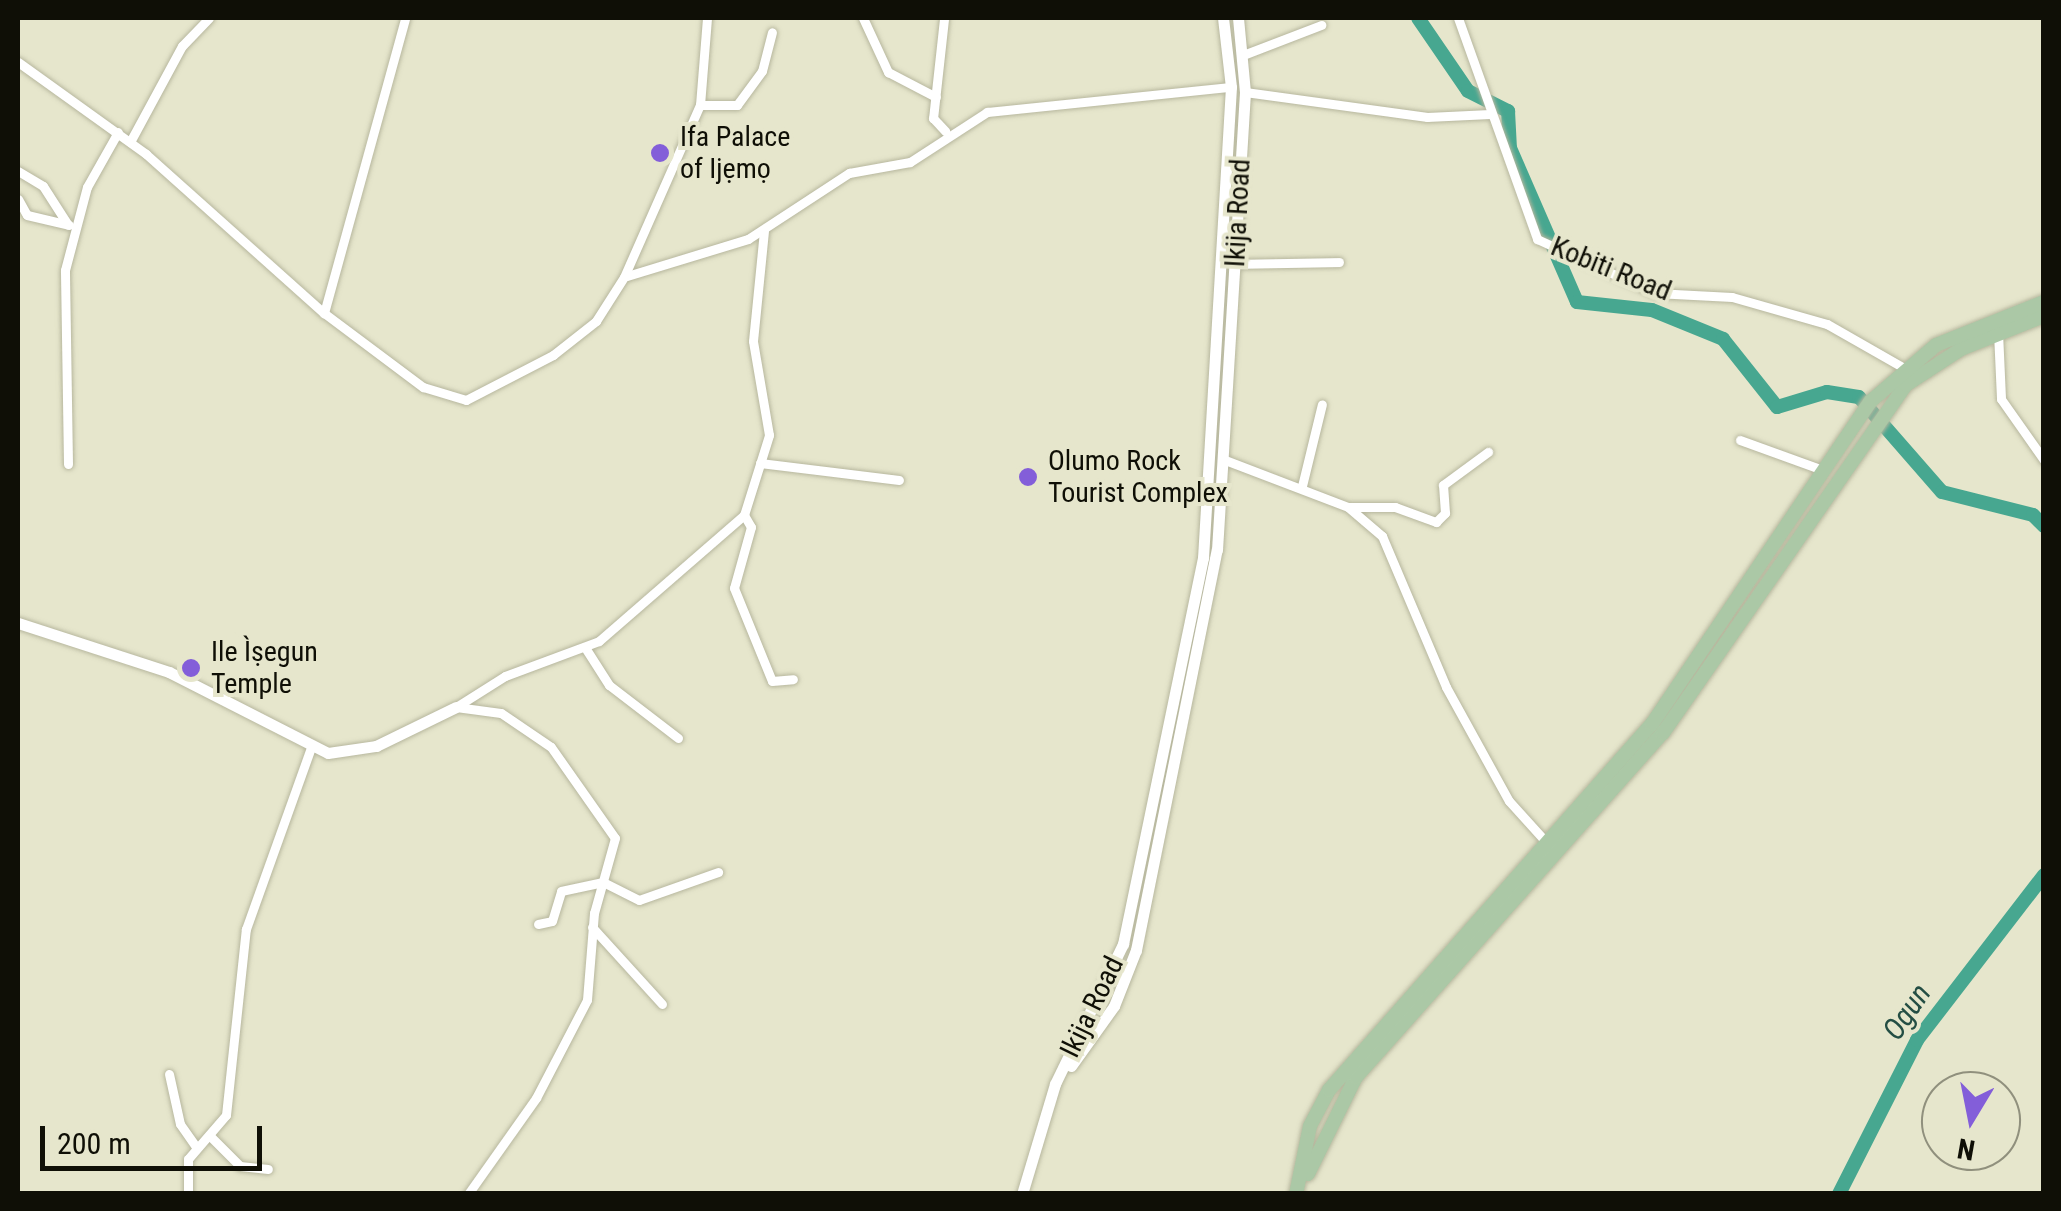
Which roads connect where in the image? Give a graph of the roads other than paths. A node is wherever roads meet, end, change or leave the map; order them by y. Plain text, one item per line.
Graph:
1 (210, 18) edge
2 (405, 18) edge
3 (707, 18) edge
4 (863, 18) edge
5 (1223, 18) edge
6 (1238, 18) edge
7 (1458, 18) edge
8 (944, 19) edge
9 (1320, 25) dead end
10 (772, 32) dead end
11 (1244, 55) junction
12 (18, 62) edge
13 (1231, 87) junction
14 (1245, 92) junction
15 (936, 97) junction
16 (700, 105) junction
17 (1490, 114) junction
18 (946, 130) junction
19 (118, 132) junction
20 (130, 142) junction
21 (18, 171) edge
22 (18, 198) edge
23 (72, 226) junction
24 (764, 231) junction
25 (1339, 262) dead end
26 (1234, 264) junction
27 (624, 277) junction
28 (2044, 302) edge
29 (324, 313) junction
30 (2044, 316) edge
31 (1998, 332) junction
32 (1904, 368) junction
33 (1322, 404) dead end
34 (1740, 440) dead end
35 (1488, 452) dead end
36 (1225, 460) junction
37 (2044, 460) edge
38 (760, 463) junction
39 (68, 464) dead end
40 (1820, 469) junction
41 (899, 480) dead end
42 (1302, 486) junction
43 (1348, 507) junction
44 (744, 514) junction
45 (18, 624) edge
46 (586, 649) junction
47 (793, 679) dead end
48 (456, 707) junction
49 (678, 738) dead end
50 (311, 747) junction
51 (1546, 843) junction
52 (718, 872) dead end
53 (603, 882) junction
54 (538, 924) dead end
55 (592, 926) junction
56 (662, 1004) dead end
57 (169, 1074) dead end
58 (1055, 1084) junction
59 (211, 1138) junction
60 (196, 1147) junction
61 (268, 1169) dead end
62 (188, 1194) edge
63 (468, 1194) edge
64 (1022, 1194) edge
65 (1299, 1194) edge

1 - 20 street
2 - 29 street
3 - 16 street
4 - 15 street
5 - 13 street, Ikija Road
6 - 11 street, Ikija Road
7 - 17 street, Kobiti Road
8 - 15 street
9 - 11 street
10 - 16 street
11 - 14 street, Ikija Road
12 - 19 street
13 - 18 street
13 - 58 street, Ikija Road
14 - 17 street
14 - 26 street, Ikija Road
15 - 18 street
16 - 27 street
17 - 32 street, Kobiti Road
18 - 24 street
19 - 20 street
19 - 23 street
20 - 29 street
21 - 23 street
22 - 23 street
23 - 39 street
24 - 27 street
24 - 38 street
25 - 26 street
26 - 36 street, Ikija Road
27 - 29 street
28 - 32 main road
30 - 31 main road
31 - 37 street
31 - 65 main road
32 - 40 main road
33 - 42 street
34 - 40 street
35 - 43 street
36 - 42 street
36 - 58 street, Ikija Road
38 - 41 street
38 - 44 street
40 - 51 main road
42 - 43 street
43 - 51 street
44 - 46 street
44 - 47 street
45 - 50 street
46 - 48 street
46 - 49 street
48 - 50 street
48 - 53 street
50 - 59 street
51 - 65 main road
52 - 53 street
53 - 54 street
53 - 55 street
55 - 56 street
55 - 63 street
57 - 60 street
58 - 64 street
59 - 60 street
59 - 61 street
60 - 62 street

